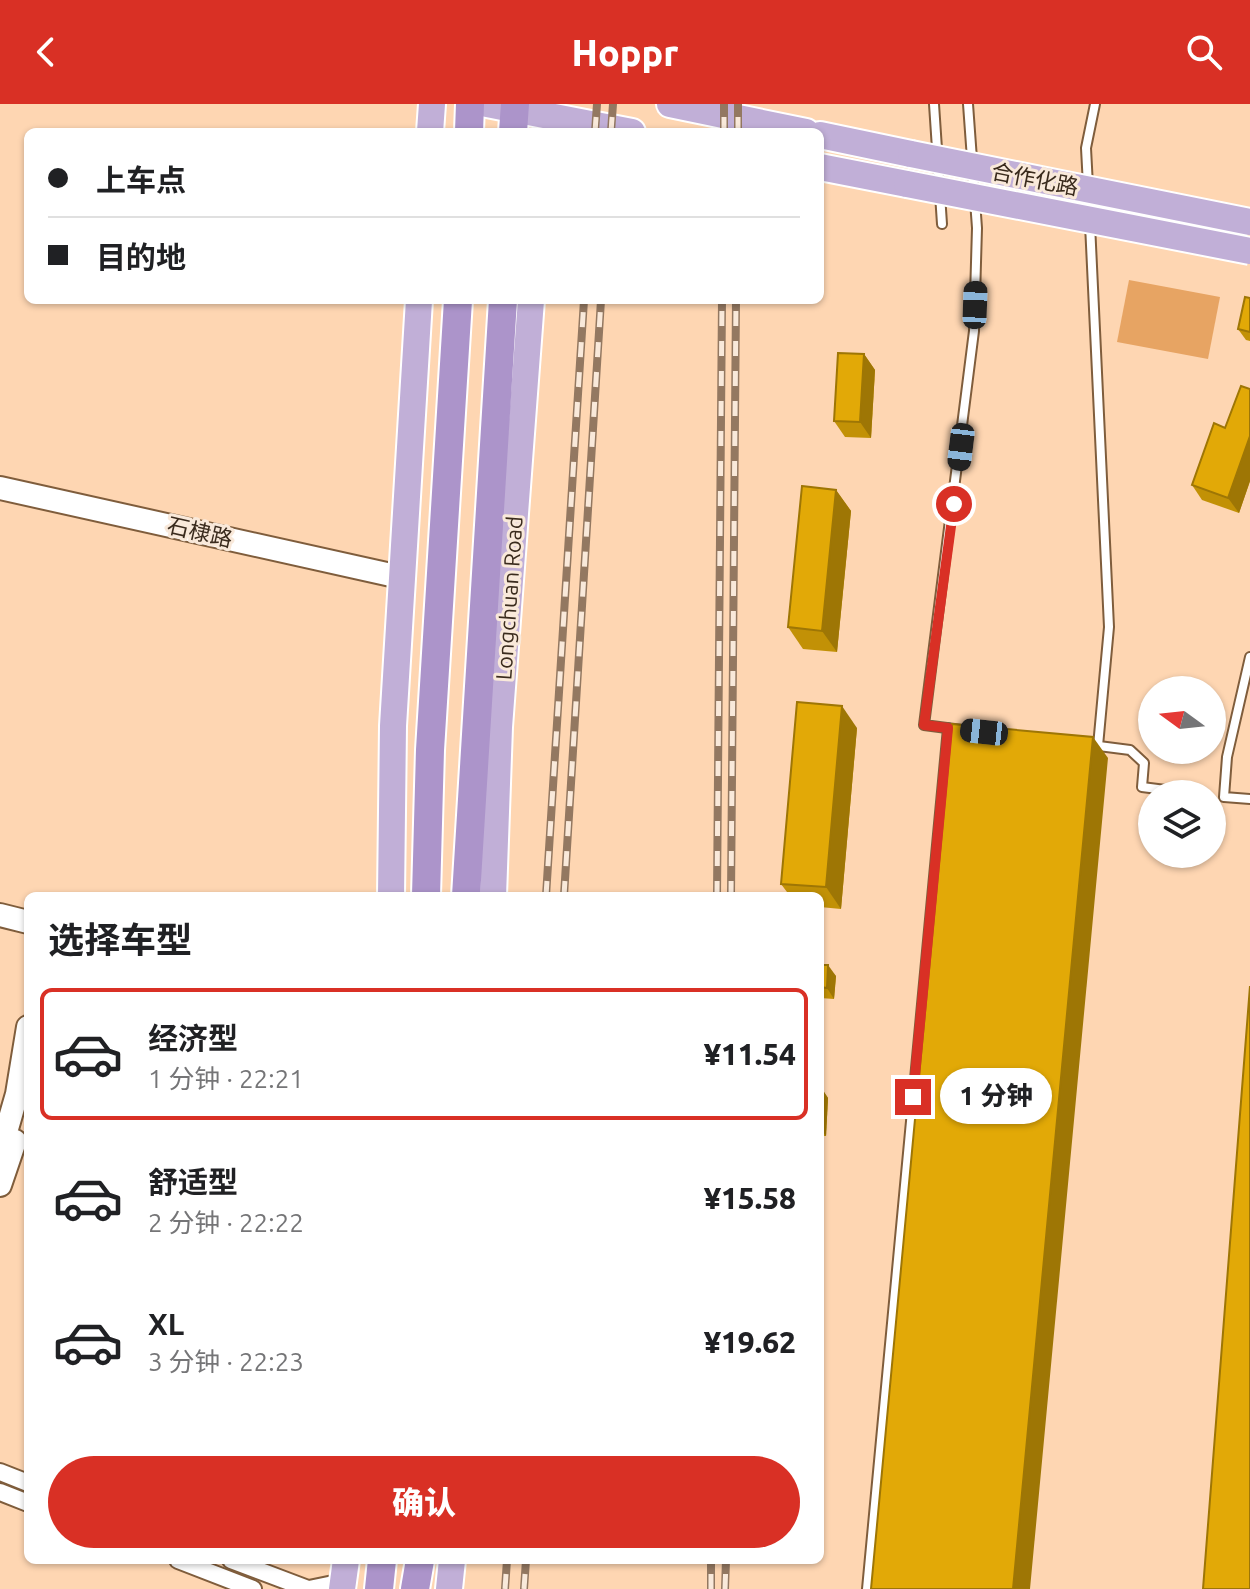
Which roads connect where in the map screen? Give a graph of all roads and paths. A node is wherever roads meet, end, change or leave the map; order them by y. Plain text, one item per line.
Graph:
1 (432, 104) edge
2 (470, 104) edge
3 (670, 104) edge
4 (934, 104) edge
5 (968, 104) edge
6 (1095, 104) edge
7 (507, 112) edge
8 (544, 117) edge
9 (430, 128) edge
10 (469, 128) edge
11 (609, 128) edge
12 (787, 128) edge
13 (824, 136) edge
14 (824, 168) edge
15 (1089, 194) dead end
16 (1090, 210) dead end
17 (1250, 222) edge
18 (942, 224) dead end
19 (1250, 251) edge
20 (419, 304) edge
21 (458, 304) edge
22 (503, 304) edge
23 (531, 304) edge
24 (0, 488) edge
25 (0, 501) edge
26 (400, 582) junction
27 (1250, 657) edge
28 (948, 728) junction
29 (974, 731) edge
30 (1083, 743) edge
31 (1098, 746) junction
32 (1143, 780) edge
33 (1225, 780) edge
34 (1226, 797) edge
35 (1250, 799) edge
36 (391, 892) edge
37 (426, 892) edge
38 (466, 892) edge
39 (493, 892) edge
40 (0, 915) edge
41 (24, 921) edge
42 (0, 931) edge
43 (24, 936) edge
44 (24, 1051) edge
45 (24, 1111) edge
46 (0, 1153) edge
47 (0, 1185) edge
48 (0, 1472) edge
49 (24, 1481) edge
50 (0, 1492) edge
51 (24, 1501) edge
52 (188, 1564) edge
53 (242, 1564) edge
54 (382, 1564) edge
55 (419, 1564) edge
56 (452, 1564) edge
57 (344, 1577) edge
58 (253, 1589) edge
59 (308, 1589) edge
60 (379, 1589) edge
61 (415, 1589) edge
62 (449, 1589) edge
63 (867, 1589) edge

1 - 9 main road
2 - 10 highway
3 - 12 main road
4 - 18 lane
5 - 28 lane
6 - 15 lane
7 - 8 main road
8 - 11 main road
13 - 17 main road, 合作化路, bridge
14 - 19 main road, 合作化路, bridge
16 - 31 lane
20 - 26 main road
21 - 37 highway
22 - 38 highway, Longchuan Road
23 - 39 main road, Longchuan Road
24 - 26 street, 石棣路
25 - 26 street, 石棣路
26 - 36 main road
27 - 33 lane
28 - 29 lane
28 - 63 lane
30 - 31 lane
31 - 32 lane
34 - 35 lane
40 - 41 street
42 - 43 street
44 - 46 street
45 - 47 street
48 - 49 street
50 - 51 street
52 - 58 street
53 - 59 street
54 - 60 highway
55 - 61 highway
56 - 62 main road
57 - 59 street

